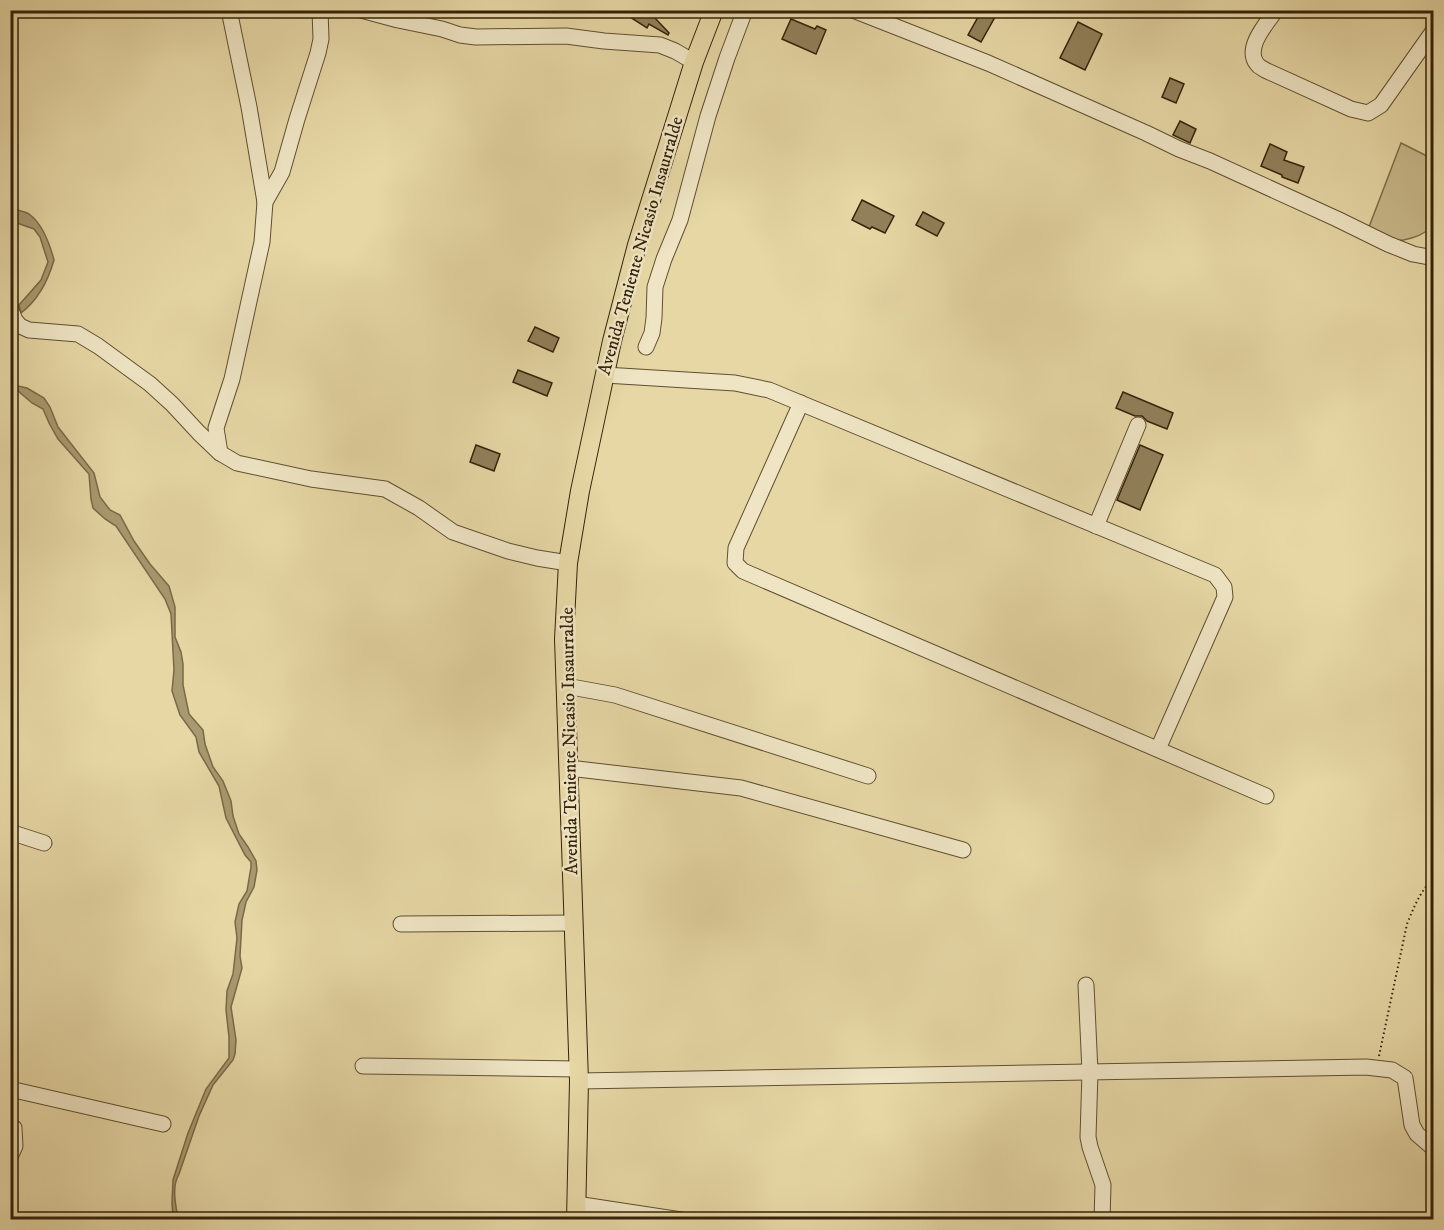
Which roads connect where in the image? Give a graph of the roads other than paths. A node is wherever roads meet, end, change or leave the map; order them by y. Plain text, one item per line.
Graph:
1 (229, 10) edge
2 (320, 10) edge
3 (361, 10) edge
4 (714, 10) edge
5 (745, 10) edge
6 (853, 10) edge
7 (1276, 10) edge
8 (1434, 30) edge
9 (694, 62) junction
10 (266, 202) junction
11 (1434, 258) edge
12 (10, 308) edge
13 (646, 347) dead end
14 (605, 375) junction
15 (801, 403) junction
16 (1138, 425) dead end
17 (220, 453) junction
18 (1096, 526) junction
19 (568, 563) junction
20 (566, 686) junction
21 (1158, 750) junction
22 (569, 768) junction
23 (867, 776) dead end
24 (1266, 796) dead end
25 (10, 832) edge
26 (44, 843) dead end
27 (963, 850) dead end
28 (574, 922) junction
29 (401, 924) dead end
30 (1086, 985) dead end
31 (363, 1066) dead end
32 (1090, 1072) junction
33 (579, 1075) junction
34 (10, 1089) edge
35 (163, 1124) dead end
36 (10, 1127) edge
37 (1434, 1146) edge
38 (10, 1157) edge
39 (576, 1212) edge
40 (681, 1220) edge
41 (1102, 1220) edge

1 - 10 street
2 - 10 street
3 - 9 street
4 - 9 main road, Avenida Teniente Nicasio Insaurralde
5 - 13 street
6 - 11 street
7 - 8 street
9 - 14 main road, Avenida Teniente Nicasio Insaurralde
10 - 17 street
12 - 17 street
14 - 15 street
14 - 19 main road, Avenida Teniente Nicasio Insaurralde
15 - 18 street
15 - 21 street
16 - 18 street
17 - 19 street
18 - 21 street
19 - 20 main road, Avenida Teniente Nicasio Insaurralde
20 - 22 main road, Avenida Teniente Nicasio Insaurralde
20 - 23 street
21 - 24 street
22 - 27 street
22 - 28 main road, Avenida Teniente Nicasio Insaurralde
25 - 26 street
28 - 29 street
28 - 33 main road, Avenida Teniente Nicasio Insaurralde
30 - 32 street
31 - 33 street
32 - 33 street
32 - 37 street
32 - 41 street
33 - 39 main road, Avenida Teniente Nicasio Insaurralde
34 - 35 street
36 - 38 street
39 - 40 street

